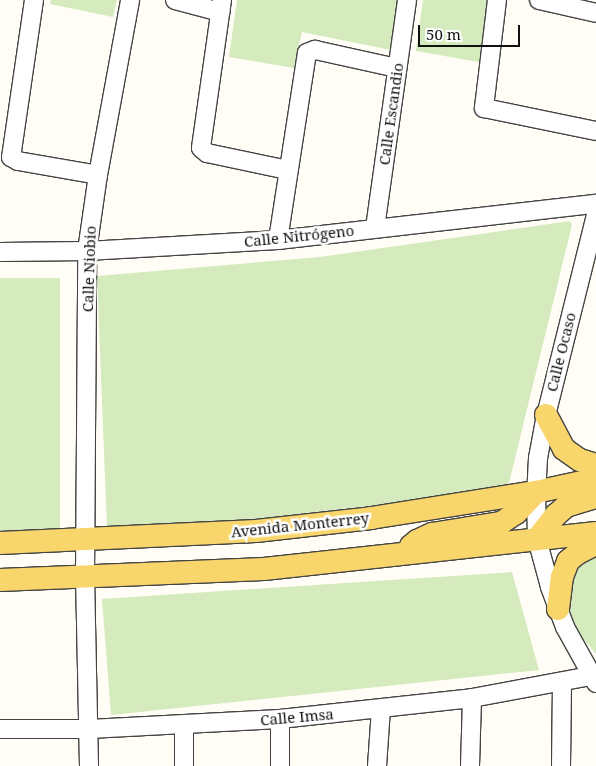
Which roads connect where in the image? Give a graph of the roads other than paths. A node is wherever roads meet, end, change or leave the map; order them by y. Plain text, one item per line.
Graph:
1 (34, 0) edge
2 (130, 0) edge
3 (175, 0) edge
4 (407, 0) edge
5 (497, 0) edge
6 (539, 0) edge
7 (221, 6) edge
8 (596, 13) edge
9 (397, 68) junction
10 (596, 131) edge
11 (288, 170) junction
12 (98, 175) junction
13 (596, 204) edge
14 (596, 215) edge
15 (375, 228) junction
16 (278, 240) junction
17 (87, 251) junction
18 (0, 252) edge
19 (590, 260) edge
20 (546, 415) junction
21 (596, 465) edge
22 (596, 479) edge
23 (536, 492) junction
24 (596, 497) edge
25 (596, 533) edge
26 (537, 540) junction
27 (85, 541) junction
28 (0, 543) edge
29 (596, 544) edge
30 (405, 553) junction
31 (85, 578) junction
32 (0, 580) edge
33 (558, 609) junction
34 (594, 680) edge
35 (562, 682) junction
36 (472, 698) junction
37 (381, 709) junction
38 (280, 719) junction
39 (184, 724) junction
40 (0, 729) edge
41 (88, 729) junction
42 (89, 766) edge
43 (184, 766) edge
44 (280, 766) edge
45 (377, 766) edge
46 (470, 766) edge
47 (561, 766) edge

1 - 12 street
2 - 12 street, Calle Niobio
3 - 7 street
4 - 9 street, Calle Escandio
5 - 10 street
6 - 8 street
7 - 11 street
9 - 11 street
9 - 15 street, Calle Escandio
11 - 16 street
12 - 17 street, Calle Niobio
13 - 15 street, Calle Nitrógeno
14 - 19 street, Calle Ocaso
15 - 16 street, Calle Nitrógeno
16 - 17 street, Calle Nitrógeno
17 - 18 street, Calle Nitrógeno
17 - 27 street, Calle Niobio
19 - 20 street, Calle Ocaso
20 - 21 main road
20 - 23 street, Calle Ocaso
22 - 23 main road, Avenida Monterrey
23 - 26 street, Calle Ocaso
23 - 27 main road, Avenida Monterrey
23 - 30 main road
24 - 26 main road
25 - 26 main road
26 - 30 main road
26 - 33 street, Calle Ocaso
27 - 28 main road, Avenida Monterrey
27 - 31 street, Calle Niobio
29 - 33 main road
30 - 31 main road
31 - 32 main road
31 - 41 street, Calle Niobio
33 - 34 street, Calle Ocaso
34 - 35 street, Calle Imsa
35 - 36 street, Calle Imsa
35 - 47 street
36 - 37 street, Calle Imsa
36 - 46 street
37 - 38 street, Calle Imsa
37 - 45 street
38 - 39 street, Calle Imsa
38 - 44 street
39 - 41 street, Calle Imsa
39 - 43 street
40 - 41 street, Calle Imsa
41 - 42 street, Calle Niobio

